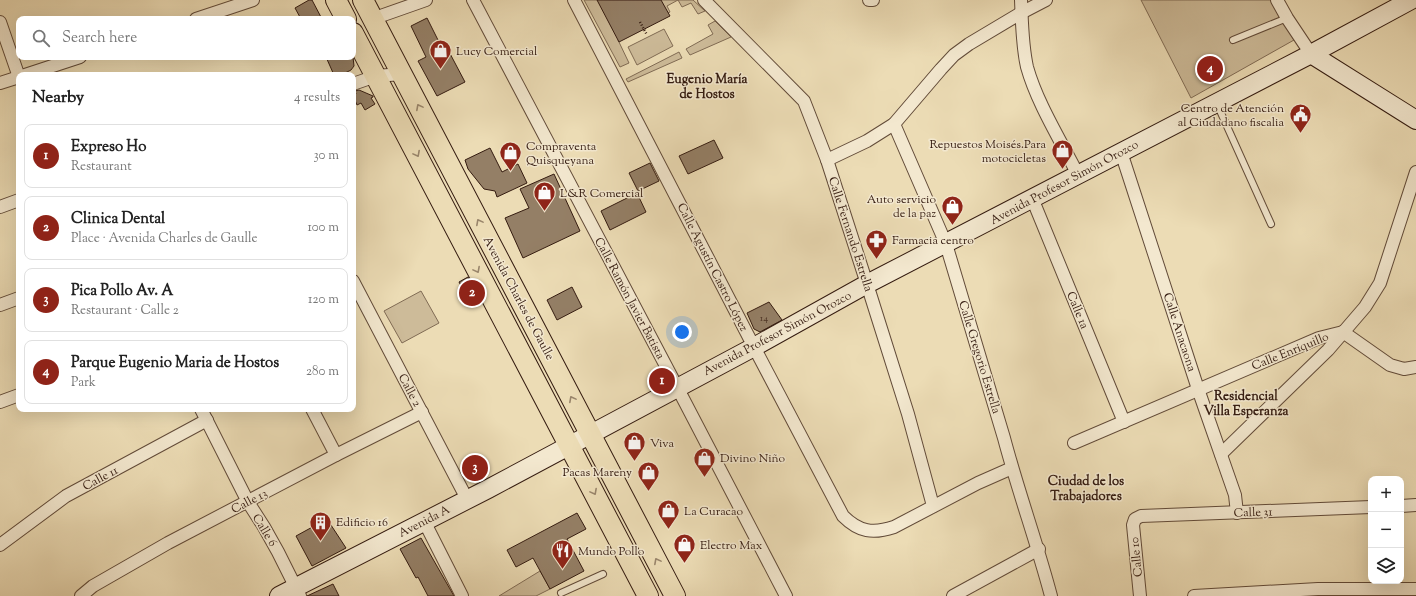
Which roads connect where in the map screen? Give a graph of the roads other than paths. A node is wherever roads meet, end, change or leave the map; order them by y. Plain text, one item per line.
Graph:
1 (253, 0) edge
2 (336, 0) edge
3 (363, 0) edge
4 (426, 0) edge
5 (473, 0) edge
6 (574, 0) edge
7 (704, 0) edge
8 (869, 0) edge
9 (873, 0) edge
10 (1021, 0) edge
11 (1046, 0) edge
12 (1277, 0) edge
13 (1411, 0) edge
14 (1021, 13) junction
15 (205, 16) edge
16 (344, 16) edge
17 (372, 18) junction
18 (1287, 18) junction
19 (0, 22) edge
20 (356, 39) edge
21 (1233, 40) dead end
22 (1311, 54) junction
23 (71, 60) edge
24 (17, 72) edge
25 (34, 72) edge
26 (402, 74) junction
27 (376, 76) junction
28 (16, 78) edge
29 (0, 83) edge
30 (356, 83) edge
31 (1216, 103) junction
32 (1416, 120) edge
33 (894, 124) junction
34 (1121, 152) junction
35 (827, 160) junction
36 (1416, 172) edge
37 (1078, 175) junction
38 (1032, 198) junction
39 (16, 201) edge
40 (0, 207) edge
41 (1272, 224) dead end
42 (946, 244) junction
43 (867, 284) junction
44 (356, 287) edge
45 (16, 299) edge
46 (0, 305) edge
47 (1343, 332) junction
48 (754, 347) junction
49 (1416, 367) edge
50 (677, 387) junction
51 (1198, 389) junction
52 (16, 396) edge
53 (0, 402) edge
54 (203, 412) edge
55 (314, 412) edge
56 (422, 412) junction
57 (207, 420) junction
58 (1124, 422) junction
59 (590, 434) junction
60 (1074, 443) dead end
61 (569, 445) junction
62 (1221, 454) junction
63 (336, 455) junction
64 (1012, 468) junction
65 (467, 499) junction
66 (248, 502) junction
67 (1416, 505) edge
68 (933, 506) junction
69 (1404, 506) edge
70 (1368, 507) edge
71 (1237, 512) junction
72 (1135, 519) joint
73 (424, 521) junction
74 (0, 544) edge
75 (1039, 549) junction
76 (603, 574) dead end
77 (1416, 589) edge
78 (297, 592) edge
79 (561, 593) dead end
80 (81, 596) edge
81 (279, 596) edge
82 (462, 596) edge
83 (648, 596) edge
84 (675, 596) edge
85 (786, 596) edge
86 (953, 596) edge
87 (1051, 596) edge
88 (1140, 596) edge
89 (1194, 596) edge

1 - 15 street
2 - 16 main road
3 - 17 main road, Avenida Charles de Gaulle
4 - 17 street
5 - 50 street, Calle Ramón Javier Batista
6 - 48 street, Calle Agustín Castro López
7 - 35 street, Calle Fernando Estrella
8 - 9 street
10 - 14 street
11 - 14 street
12 - 18 street
13 - 22 main road, Avenida Profesor Simón Orozco
14 - 33 street
14 - 37 street
17 - 26 main road, Avenida Charles de Gaulle
18 - 21 lane
18 - 22 street
19 - 24 street
20 - 27 main road, Avenida Charles de Gaulle
22 - 31 main road, Avenida Profesor Simón Orozco
22 - 32 main road
23 - 25 street
26 - 27 street
59 -> 26 main road, Avenida Charles de Gaulle
27 - 30 street
27 -> 61 main road, Avenida Charles de Gaulle
28 - 29 street
31 - 34 main road, Avenida Profesor Simón Orozco
31 - 41 lane
33 - 35 street
33 - 42 street, Calle Gregorio Estrella
34 - 37 main road, Avenida Profesor Simón Orozco
34 - 51 street, Calle Anacaona
35 - 43 street, Calle Fernando Estrella
36 - 47 street, Calle Enriquillo
37 - 38 main road, Avenida Profesor Simón Orozco
38 - 42 main road, Avenida Profesor Simón Orozco
38 - 58 street, Calle 1a
39 - 40 street
42 - 43 main road, Avenida Profesor Simón Orozco
42 - 64 street, Calle Gregorio Estrella
43 - 48 main road, Avenida Profesor Simón Orozco
43 - 68 street, Calle Fernando Estrella
44 - 56 street, Calle 2
45 - 46 street
47 - 49 street
47 - 51 street, Calle Enriquillo
47 - 62 street
48 - 50 main road, Avenida Profesor Simón Orozco
48 - 68 street, Calle Agustín Castro López
50 - 59 main road, Avenida Profesor Simón Orozco
50 - 85 street, Calle Ramón Javier Batista
51 - 58 street, Calle Enriquillo
51 - 62 street, Calle Anacaona
52 - 53 street
54 - 57 street, Calle 6
55 - 63 street
56 - 63 street, Calle 13
56 - 65 street, Calle 2
57 - 66 street, Calle 6
57 - 74 street, Calle 11
58 - 60 street, Calle Enriquillo
59 - 61 main road, Avenida Profesor Simón Orozco
84 -> 59 main road, Avenida Charles de Gaulle
61 - 65 main road, Avenida A
61 -> 83 main road, Avenida Charles de Gaulle
62 - 71 street, Calle Anacaona
63 - 66 street, Calle 13
64 - 68 street, Calle Agustín Castro López
64 - 75 street, Calle Gregorio Estrella
65 - 73 main road, Avenida A
66 - 78 street, Calle 6
66 - 80 street, Calle 13
67 - 69 street
70 - 71 street, Calle 31
71 - 72 street, Calle 31
72 - 88 street, Calle 10
73 - 78 main road, Avenida A
73 - 82 street
75 - 86 street
75 - 87 street, Calle Gregorio Estrella
76 - 79 lane
77 - 89 street
78 - 81 main road, Avenida A

